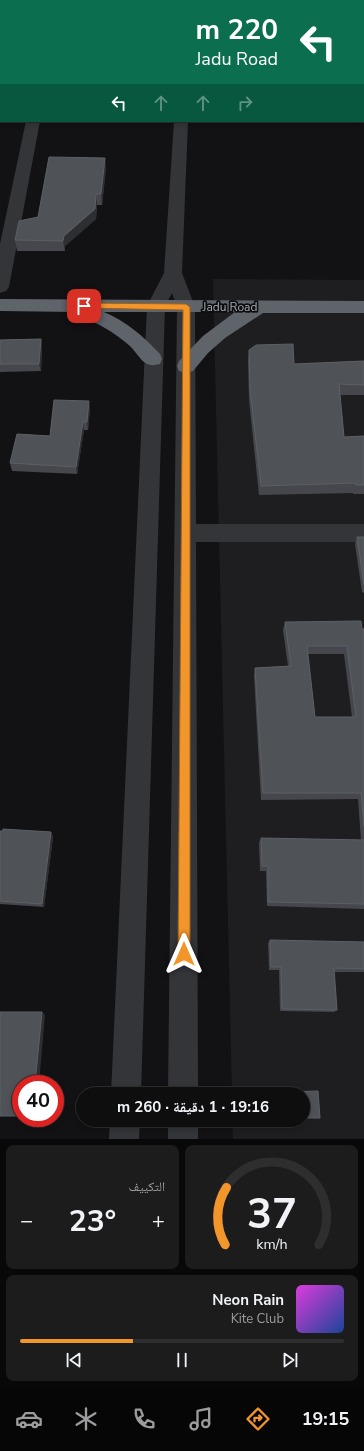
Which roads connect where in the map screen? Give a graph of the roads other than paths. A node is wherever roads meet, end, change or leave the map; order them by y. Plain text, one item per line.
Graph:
1 (33, 122) edge
2 (181, 122) edge
3 (173, 273) junction
4 (0, 287) edge
5 (0, 305) edge
6 (70, 305) junction
7 (156, 306) junction
8 (186, 307) junction
9 (258, 307) junction
10 (364, 307) edge
11 (153, 359) junction
12 (186, 366) junction
13 (185, 533) junction
14 (364, 533) edge
15 (126, 1087) edge
16 (183, 1087) edge
17 (125, 1127) edge
18 (183, 1127) edge
19 (124, 1139) edge
20 (183, 1139) edge

1 - 4 street
2 - 3 street
3 - 7 street
3 - 8 street
5 - 6 highway, Jadu Road
6 - 7 highway, Jadu Road
6 - 11 highway
7 - 8 highway, Jadu Road
7 - 11 street
8 - 9 highway, Jadu Road
8 - 12 street
9 - 10 highway, Jadu Road
9 - 12 highway
11 - 15 street
12 - 13 street
13 - 14 street
13 - 16 street
17 - 19 street
18 - 20 street

